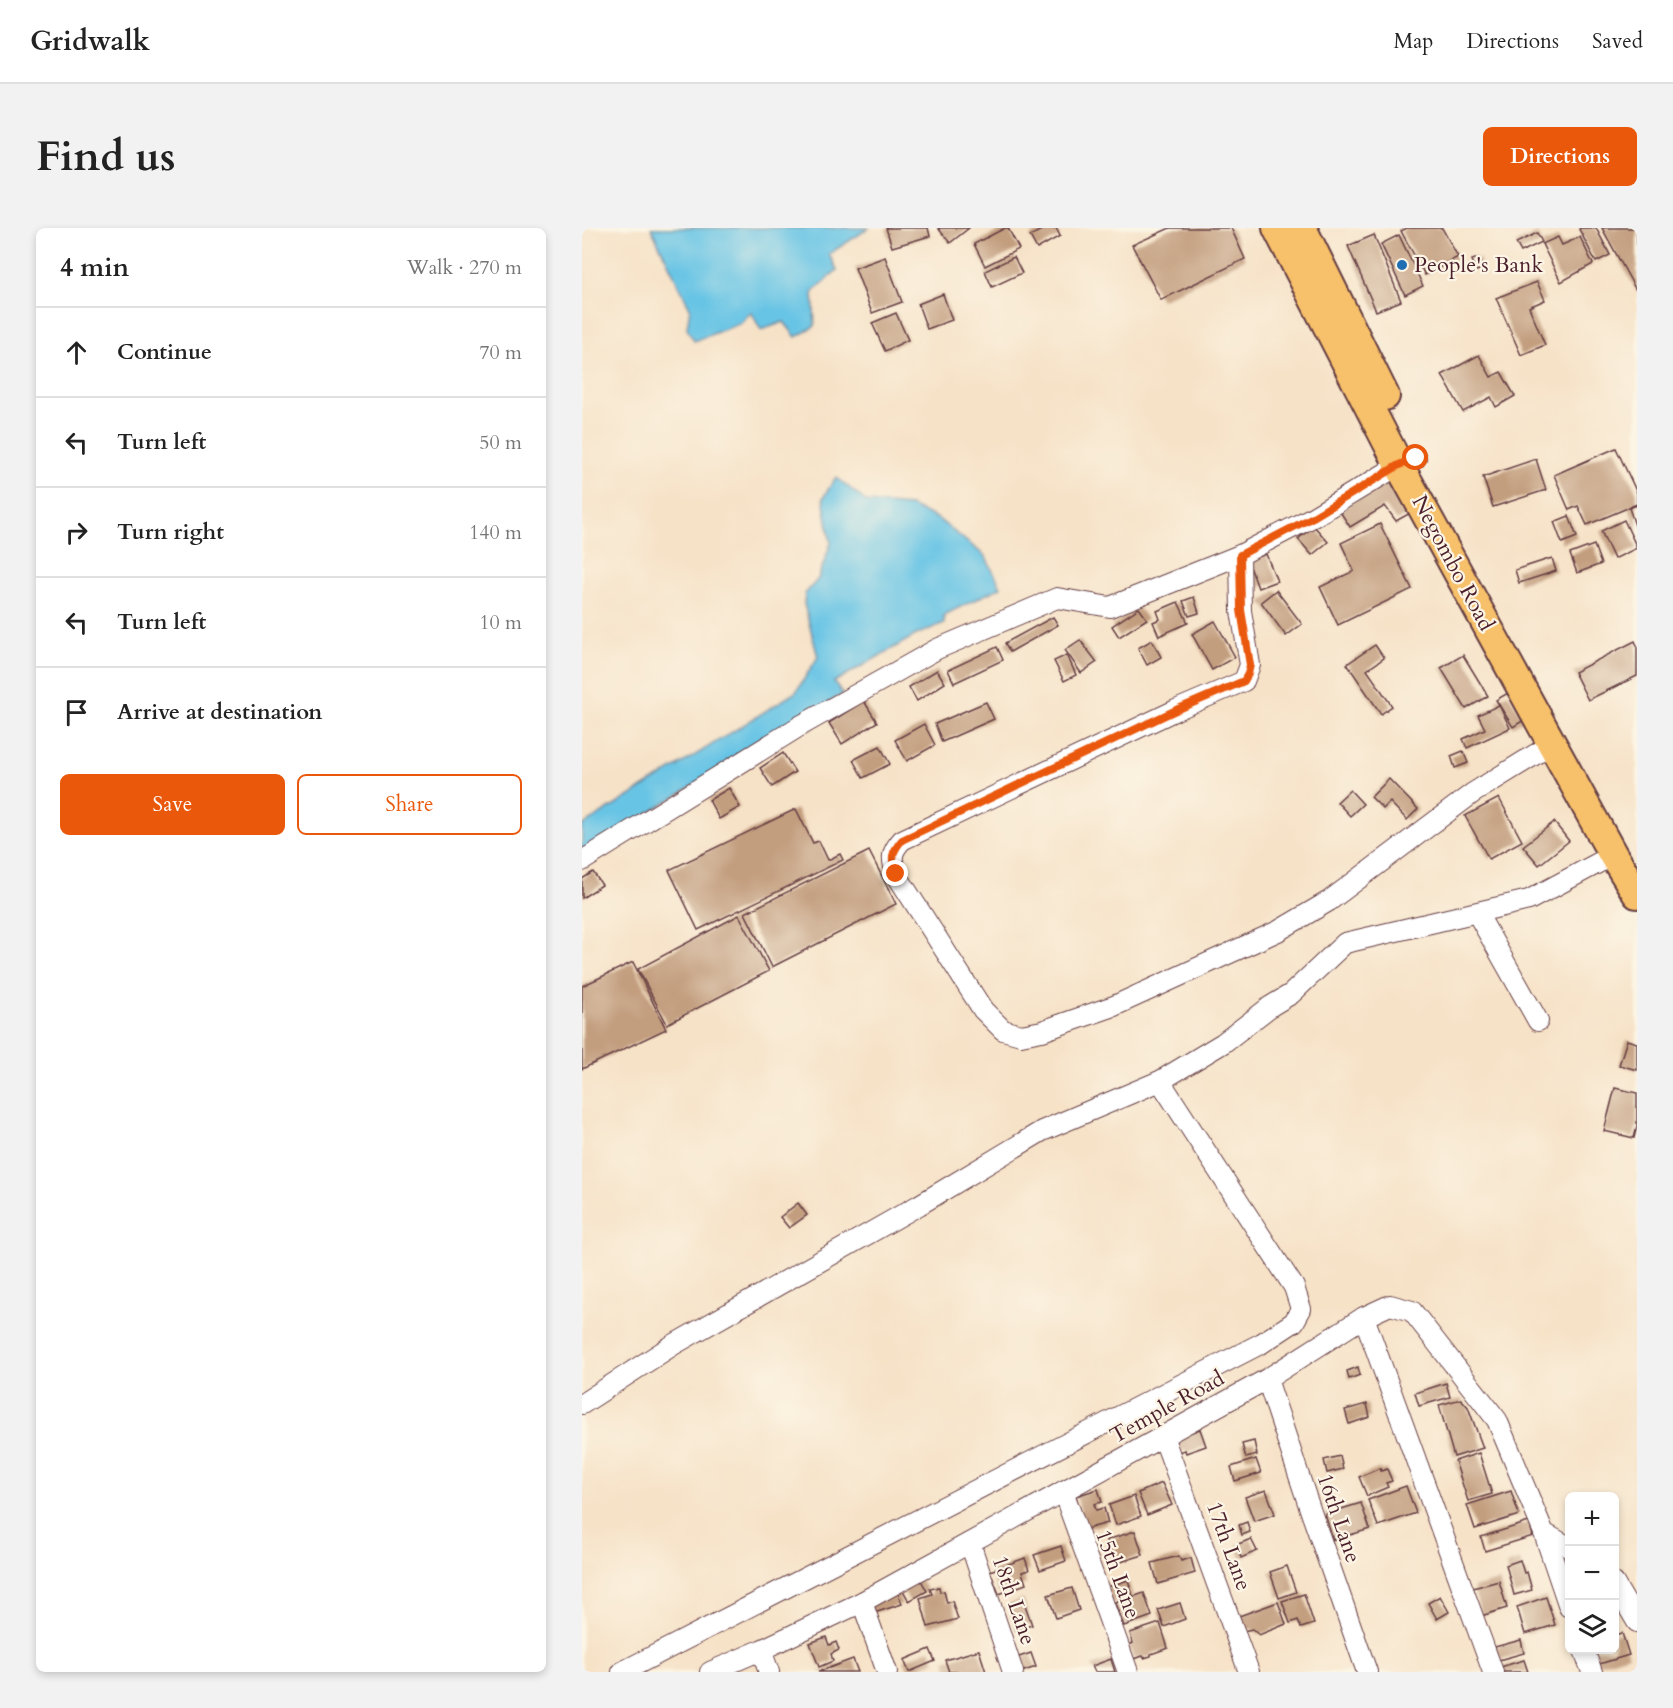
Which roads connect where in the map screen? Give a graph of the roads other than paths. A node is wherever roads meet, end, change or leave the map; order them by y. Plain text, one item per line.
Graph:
1 (1277, 228) edge
2 (1302, 228) edge
3 (1408, 462) junction
4 (1240, 555) junction
5 (1552, 744) junction
6 (1625, 856) edge
7 (582, 861) edge
8 (1637, 894) edge
9 (1477, 913) junction
10 (1539, 1021) dead end
11 (1160, 1081) junction
12 (1364, 1317) junction
13 (1267, 1379) junction
14 (582, 1404) edge
15 (1163, 1436) junction
16 (1063, 1491) junction
17 (1544, 1533) junction
18 (970, 1543) junction
19 (1567, 1546) edge
20 (1619, 1591) edge
21 (1567, 1600) edge
22 (862, 1602) junction
23 (1637, 1622) edge
24 (761, 1650) junction
25 (1585, 1654) edge
26 (622, 1672) edge
27 (710, 1672) edge
28 (769, 1672) edge
29 (887, 1672) edge
30 (1013, 1672) edge
31 (1128, 1672) edge
32 (1249, 1672) edge
33 (1367, 1672) edge
34 (1493, 1672) edge
35 (1592, 1672) edge

1 - 3 highway, Negombo Road
2 - 3 highway, Negombo Road
3 - 4 street
3 - 5 highway, Negombo Road
3 - 6 highway, Negombo Road
4 - 5 street
4 - 7 street
5 - 6 highway, Negombo Road
6 - 8 highway, Negombo Road
6 - 9 street
9 - 10 street
9 - 11 street
11 - 14 street
11 - 26 street
12 - 13 street, Temple Road
12 - 17 street, Temple Road
12 - 34 street
13 - 15 street, Temple Road
13 - 33 street, 16th Lane
15 - 16 street, Temple Road
15 - 32 street, 17th Lane
16 - 18 street, Temple Road
16 - 31 street, 15th Lane
17 - 19 street
17 - 21 street, Temple Road
18 - 22 street, Temple Road
18 - 30 street, 18th Lane
20 - 23 street
22 - 24 street, Temple Road
22 - 29 street
24 - 27 street, Temple Road
24 - 28 street
25 - 35 street

